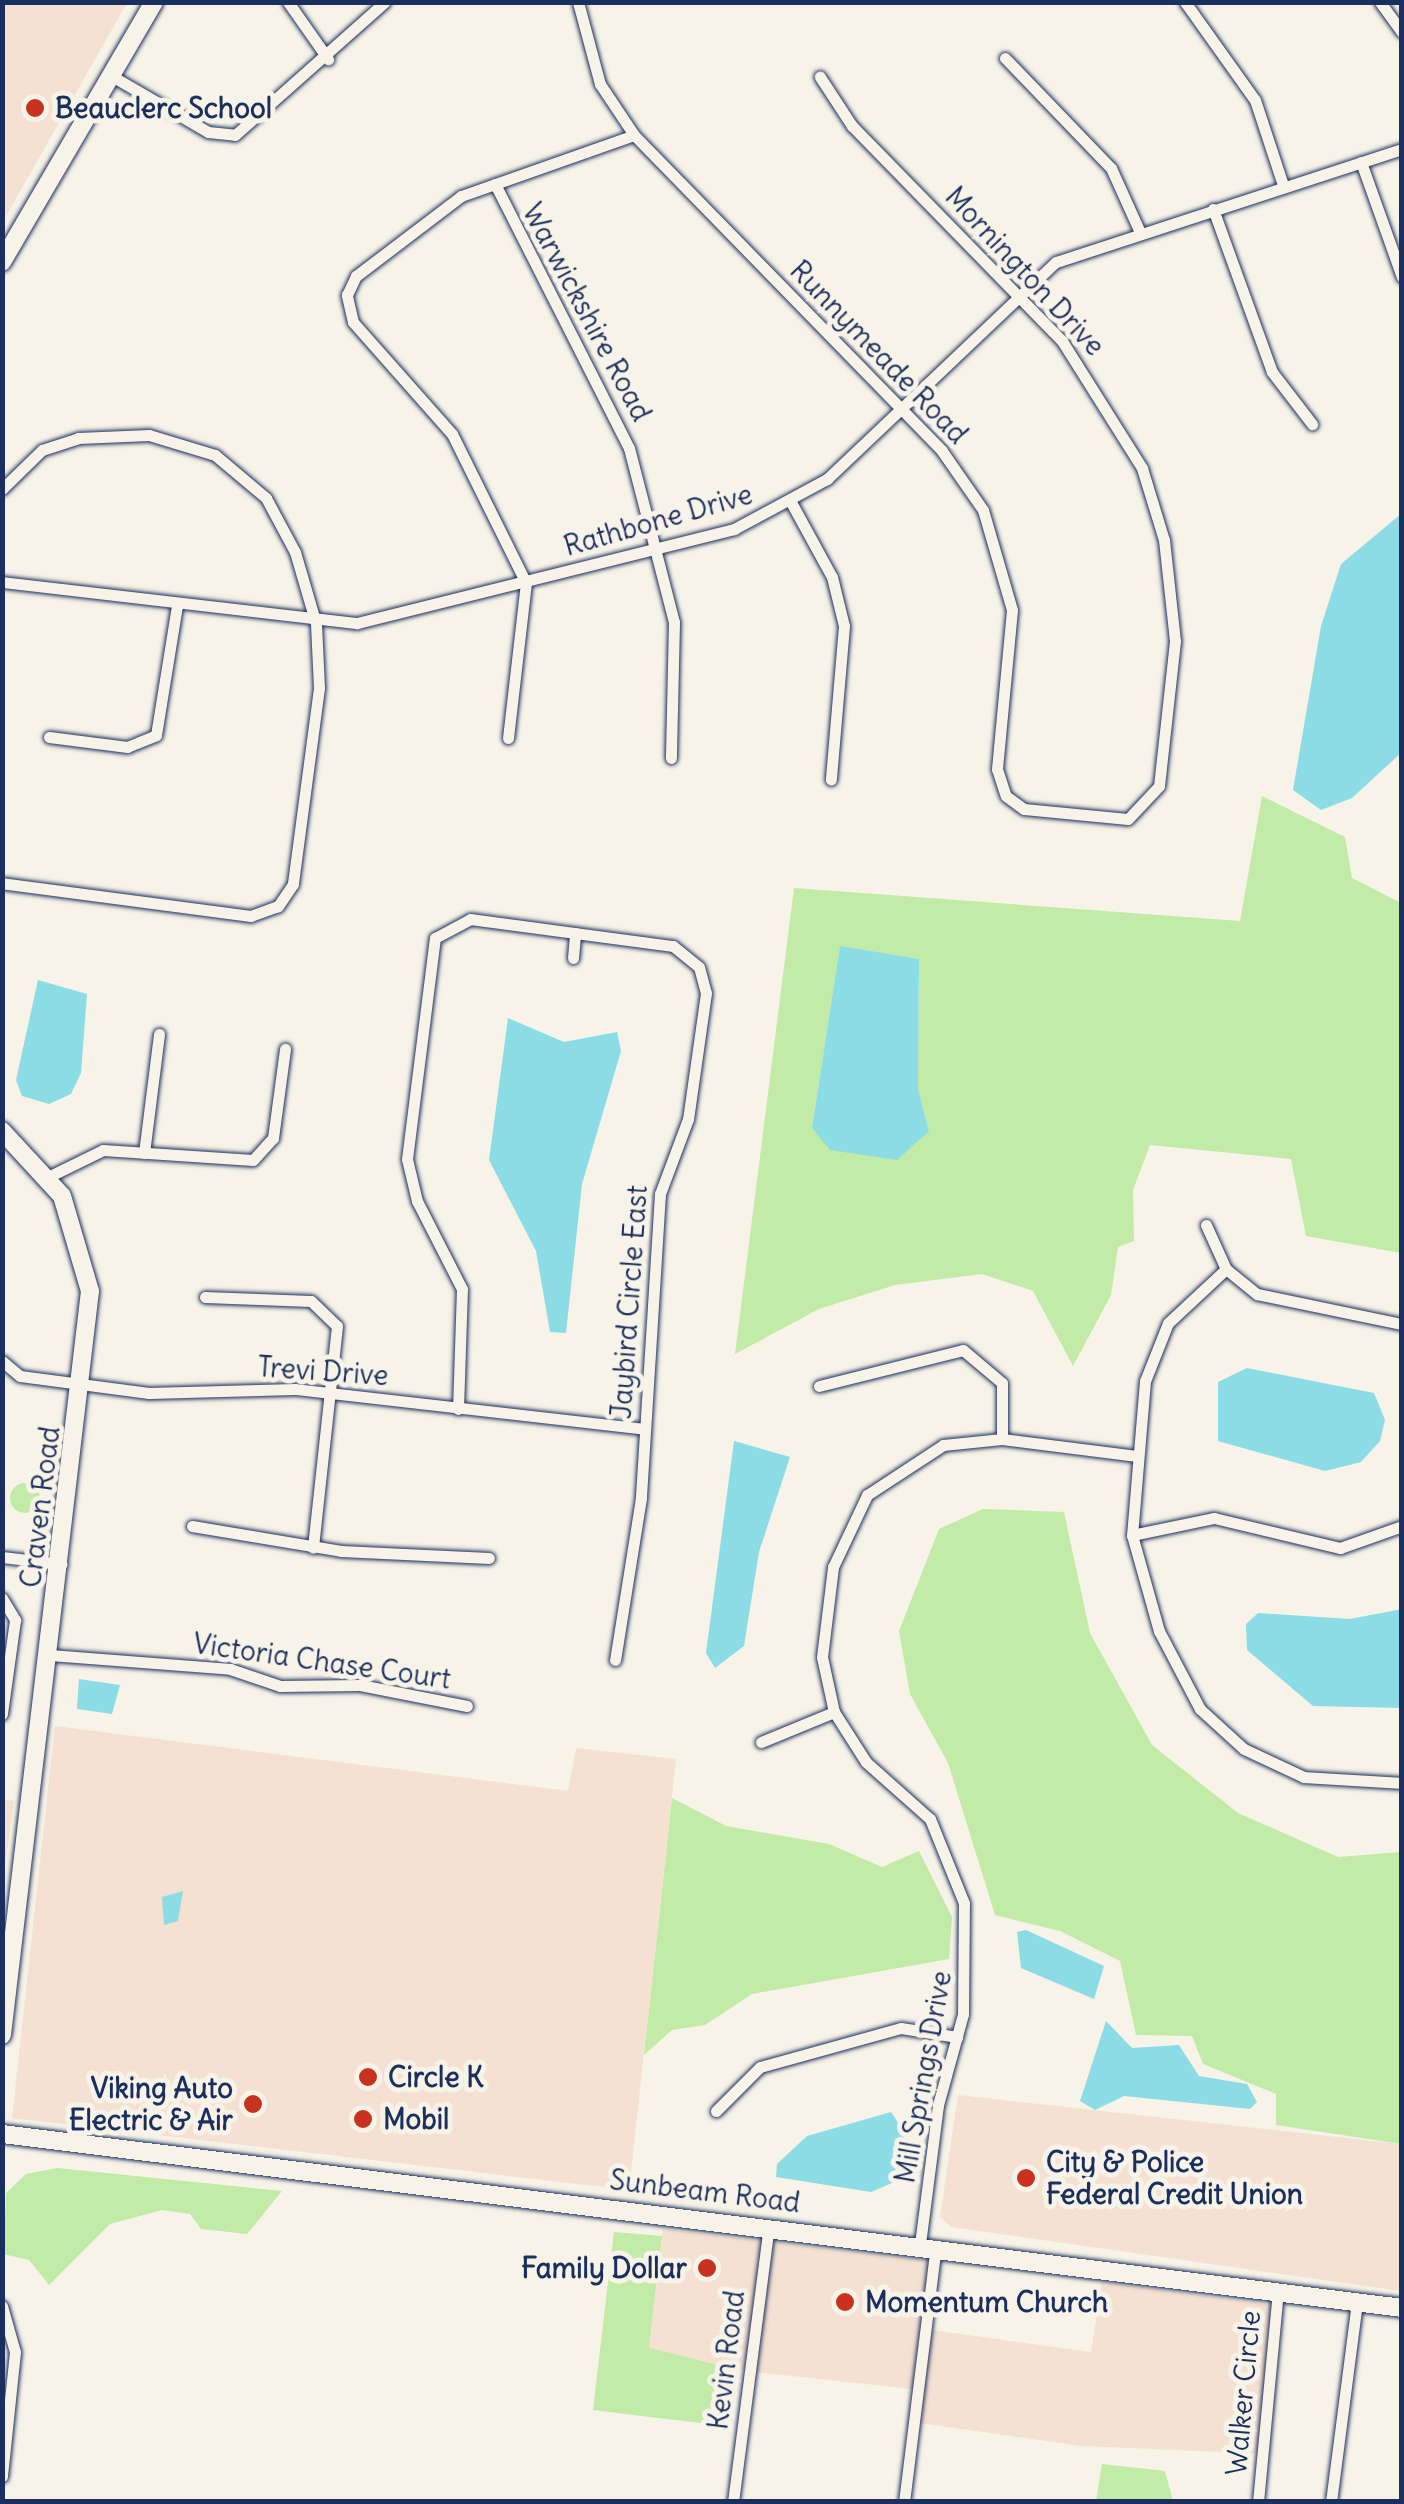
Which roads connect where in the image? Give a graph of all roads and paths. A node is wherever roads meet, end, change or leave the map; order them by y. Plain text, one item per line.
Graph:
1 (154, 2) edge
2 (288, 2) edge
3 (386, 2) edge
4 (578, 2) edge
5 (1185, 2) edge
6 (1380, 2) edge
7 (1402, 32) edge
8 (1005, 58) dead end
9 (328, 59) junction
10 (110, 75) junction
11 (820, 77) dead end
12 (634, 136) junction
13 (1402, 149) edge
14 (1361, 162) junction
15 (495, 184) junction
16 (1283, 186) junction
17 (1213, 209) junction
18 (1139, 230) junction
19 (8, 236) edge
20 (2, 262) edge
21 (1402, 277) edge
22 (1018, 295) junction
23 (901, 408) junction
24 (1312, 424) dead end
25 (2, 489) edge
26 (792, 504) junction
27 (656, 549) junction
28 (2, 582) edge
29 (526, 582) junction
30 (177, 606) junction
31 (316, 624) junction
32 (49, 737) dead end
33 (508, 738) dead end
34 (670, 758) dead end
35 (832, 779) dead end
36 (1002, 789) joint
37 (2, 884) edge
38 (575, 933) junction
39 (572, 958) dead end
40 (159, 1034) dead end
41 (285, 1049) dead end
42 (2, 1131) edge
43 (144, 1153) junction
44 (50, 1176) junction
45 (1206, 1225) dead end
46 (1226, 1269) junction
47 (205, 1297) dead end
48 (1402, 1324) edge
49 (2, 1361) edge
50 (82, 1386) junction
51 (819, 1386) dead end
52 (333, 1392) junction
53 (458, 1408) junction
54 (644, 1428) junction
55 (1002, 1439) junction
56 (1136, 1456) junction
57 (192, 1526) dead end
58 (1402, 1526) edge
59 (1132, 1535) junction
60 (313, 1548) junction
61 (2, 1557) edge
62 (489, 1558) dead end
63 (62, 1564) junction
64 (2, 1598) edge
65 (50, 1654) junction
66 (614, 1660) dead end
67 (467, 1706) dead end
68 (834, 1712) junction
69 (2, 1714) edge
70 (761, 1742) dead end
71 (1402, 1783) edge
72 (2, 2035) edge
73 (958, 2037) junction
74 (716, 2111) dead end
75 (2, 2134) edge
76 (769, 2226) junction
77 (928, 2245) junction
78 (1278, 2290) junction
79 (1357, 2302) junction
80 (2, 2306) edge
81 (1402, 2308) edge
82 (2, 2476) edge
83 (733, 2502) edge
84 (904, 2502) edge
85 (1258, 2502) edge
86 (1331, 2502) edge

1 - 10 street
2 - 9 street
3 - 9 street
4 - 12 street, Runnymeade Road
5 - 16 street
6 - 7 street
8 - 18 street
9 - 10 street
10 - 19 street
11 - 22 street, Mornington Drive
12 - 15 street
12 - 23 street, Runnymeade Road
13 - 14 street, Rathbone Drive
14 - 16 street, Rathbone Drive
14 - 21 street
15 - 27 street, Warwickshire Road
15 - 29 street
16 - 17 street, Rathbone Drive
17 - 18 street, Rathbone Drive
17 - 24 street
18 - 22 street, Rathbone Drive
19 - 20 street
22 - 23 street, Rathbone Drive
22 - 36 street, Mornington Drive
23 - 26 street, Rathbone Drive
23 - 36 street, Runnymeade Road
25 - 31 street
26 - 27 street, Rathbone Drive
26 - 35 street
27 - 29 street, Rathbone Drive
27 - 34 street, Warwickshire Road
28 - 30 street, Rathbone Drive
29 - 31 street, Rathbone Drive
29 - 33 street
30 - 31 street, Rathbone Drive
30 - 32 street
31 - 37 street
38 - 39 street
38 - 53 street
38 - 54 street, Jaybird Circle East
40 - 43 street
41 - 43 street
42 - 44 street, Craven Road
43 - 44 street
44 - 50 street, Craven Road
45 - 46 street
46 - 48 street
46 - 56 street
47 - 52 street
49 - 50 street, Trevi Drive
50 - 52 street, Trevi Drive
50 - 63 street, Craven Road
51 - 55 street
52 - 53 street, Trevi Drive
52 - 60 street
53 - 54 street, Trevi Drive
54 - 66 street, Jaybird Circle East
55 - 56 street
55 - 68 street, Mill Springs Drive
56 - 59 street
57 - 60 street
58 - 59 street
59 - 71 street
60 - 62 street
61 - 63 street
63 - 65 street, Craven Road
64 - 69 street
65 - 67 street, Victoria Chase Court
65 - 72 street, Craven Road
68 - 70 street
68 - 73 street, Mill Springs Drive
73 - 74 street
73 - 77 street, Mill Springs Drive
75 - 76 street, Sunbeam Road
76 - 77 street, Sunbeam Road
76 - 83 street, Kevin Road
77 - 78 street, Sunbeam Road
77 - 84 street, Mill Springs Drive
78 - 79 street, Sunbeam Road
78 - 85 street, Walker Circle
79 - 81 street, Sunbeam Road
79 - 86 street
80 - 82 street

